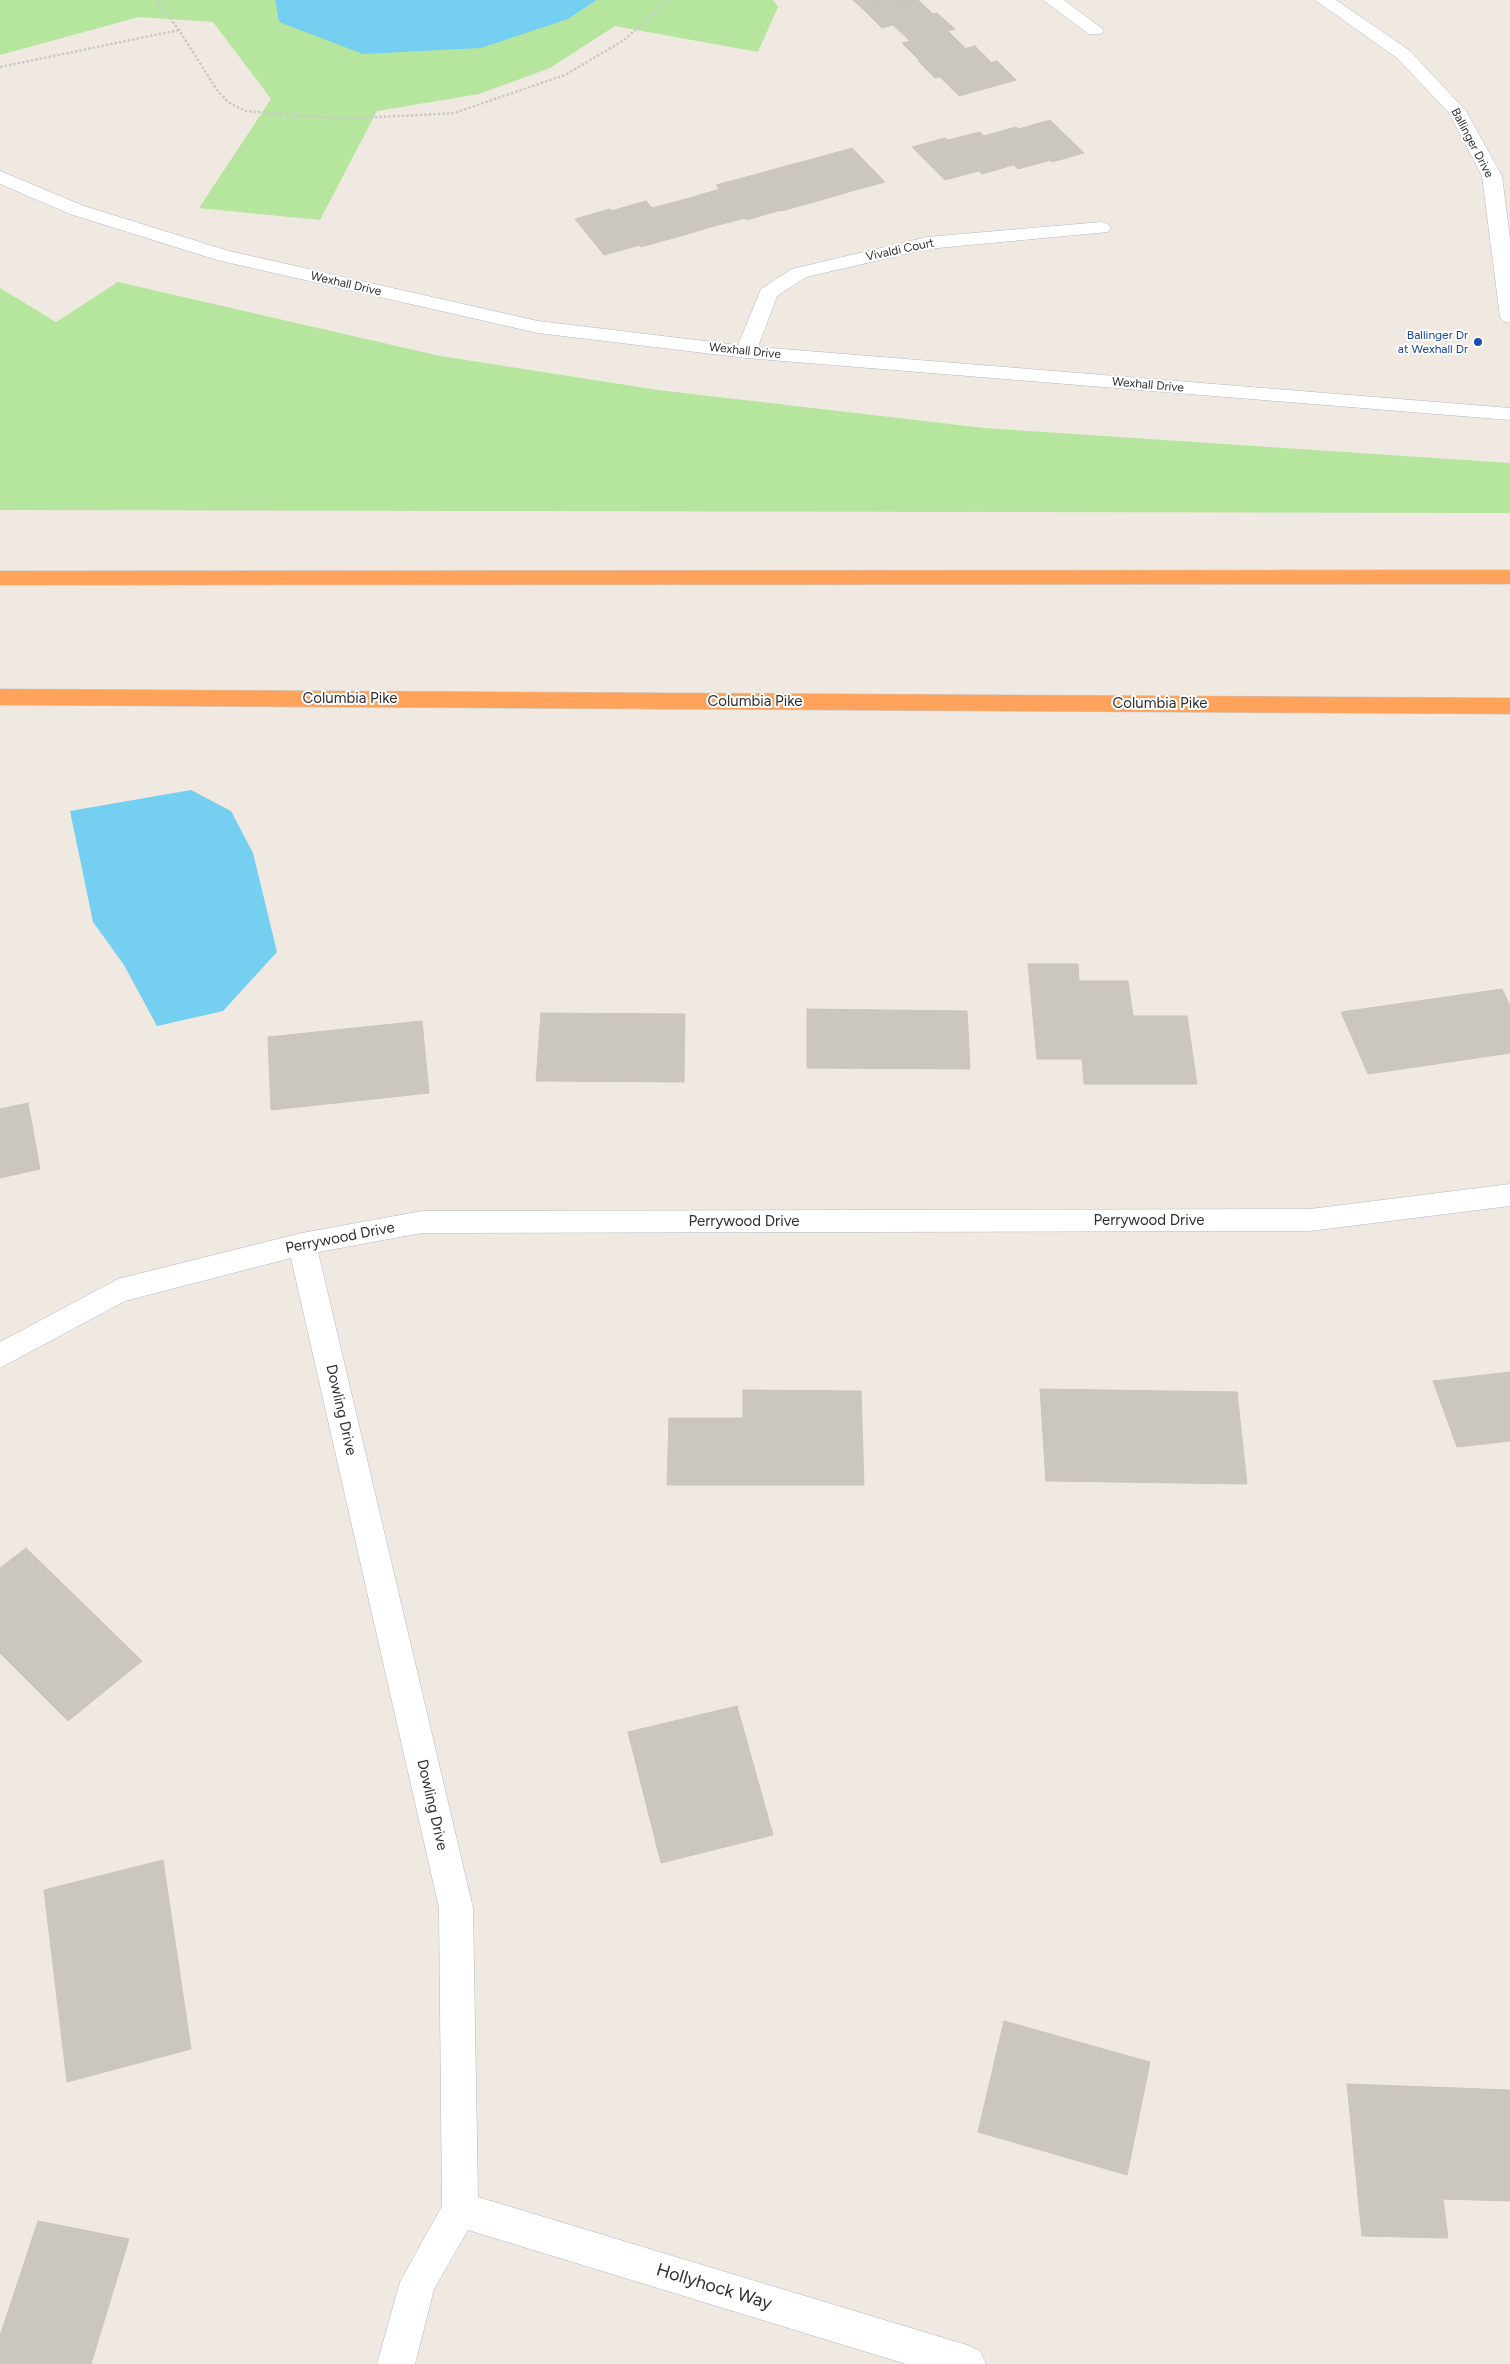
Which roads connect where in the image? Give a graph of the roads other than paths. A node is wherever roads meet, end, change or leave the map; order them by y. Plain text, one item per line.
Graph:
1 (1052, 0) edge
2 (1324, 0) edge
3 (1095, 30) dead end
4 (1501, 175) edge
5 (0, 177) edge
6 (1101, 228) dead end
7 (1510, 317) edge
8 (746, 352) junction
9 (1510, 414) edge
10 (1510, 577) edge
11 (0, 578) edge
12 (0, 697) edge
13 (1510, 706) edge
14 (1510, 1195) edge
15 (302, 1244) junction
16 (0, 1356) edge
17 (460, 2210) junction
18 (396, 2364) edge
19 (967, 2364) edge

1 - 3 street
2 - 4 street, Ballinger Drive
4 - 7 street, Ballinger Drive
5 - 8 street, Wexhall Drive
6 - 8 street, Vivaldi Court
8 - 9 street, Wexhall Drive
10 - 11 highway
12 - 13 highway, Columbia Pike
14 - 15 street, Perrywood Drive
15 - 16 street, Perrywood Drive
15 - 17 street, Dowling Drive
17 - 18 street
17 - 19 street, Hollyhock Way

